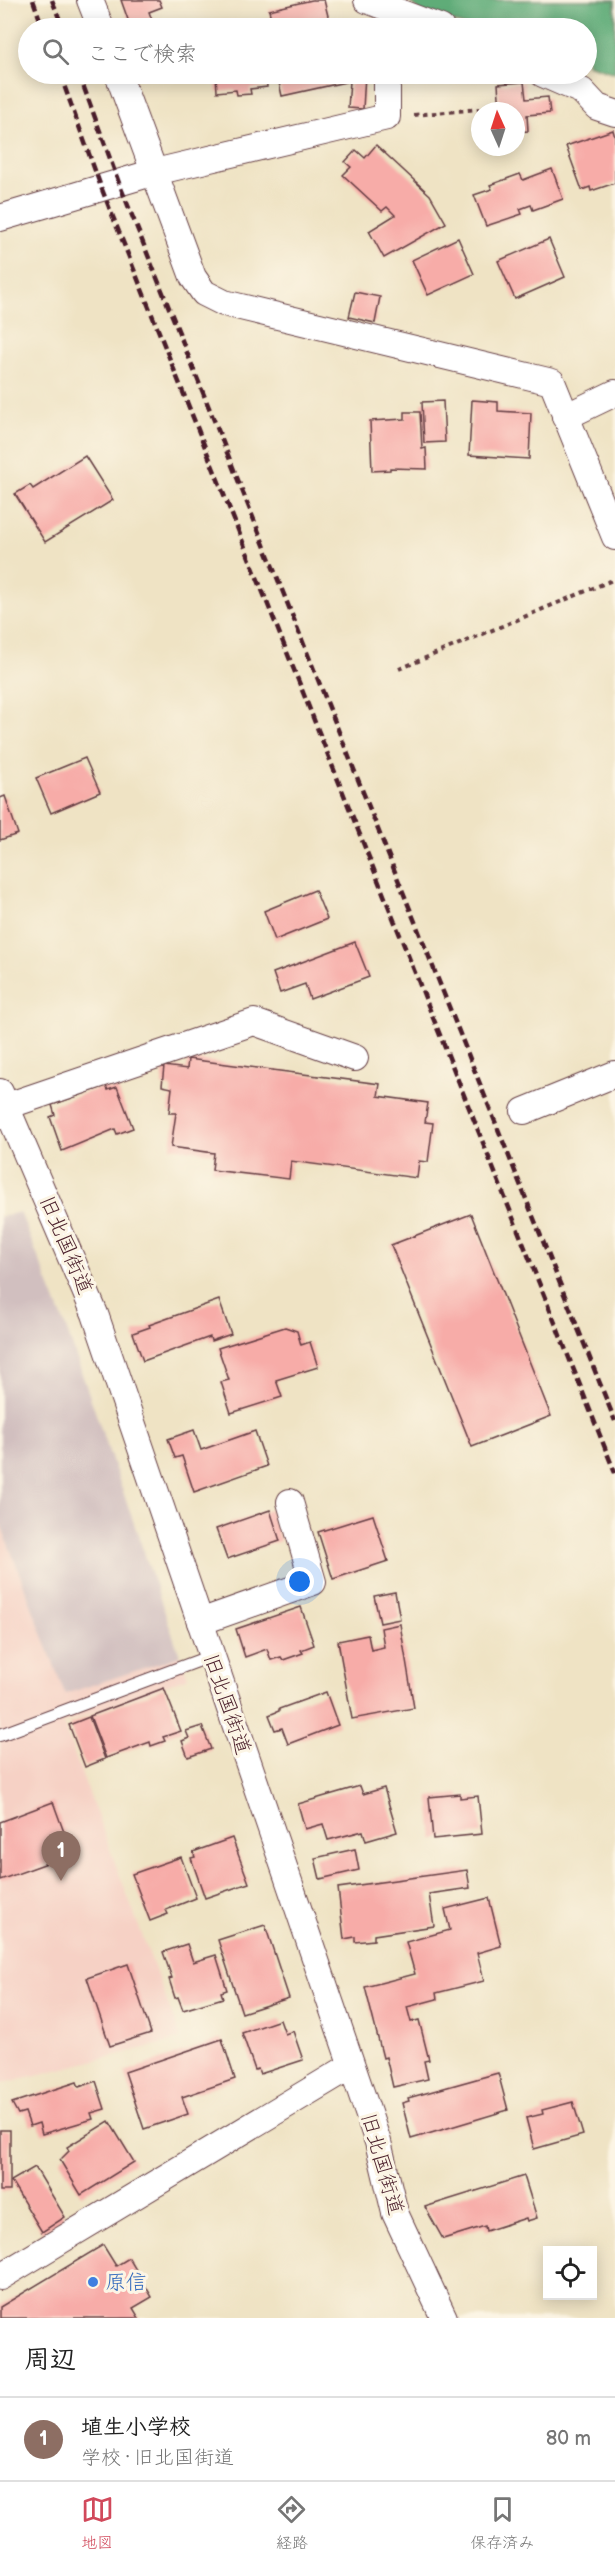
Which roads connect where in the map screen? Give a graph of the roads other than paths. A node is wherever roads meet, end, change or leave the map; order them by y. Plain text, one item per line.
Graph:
1 (90, 0) edge
2 (379, 12) edge
3 (97, 18) edge
4 (402, 18) edge
5 (122, 84) edge
6 (387, 84) edge
7 (566, 84) edge
8 (615, 113) edge
9 (155, 172) junction
10 (0, 218) edge
11 (615, 393) edge
12 (565, 417) junction
13 (615, 537) edge
14 (355, 1058) dead end
15 (615, 1074) edge
16 (4, 1099) edge
17 (524, 1111) dead end
18 (290, 1502) dead end
19 (200, 1622) junction
20 (211, 1656) junction
21 (0, 1735) edge
22 (351, 2066) junction
23 (0, 2277) edge
24 (444, 2318) edge

1 - 3 street
2 - 4 street
5 - 9 street
6 - 9 street
7 - 8 street
9 - 10 street
9 - 12 street
11 - 12 street
12 - 13 street
14 - 16 street
15 - 17 street
16 - 19 street, 旧北国街道
18 - 19 street
19 - 20 street, 旧北国街道
20 - 21 lane
20 - 22 street, 旧北国街道
22 - 23 street
22 - 24 street, 旧北国街道

